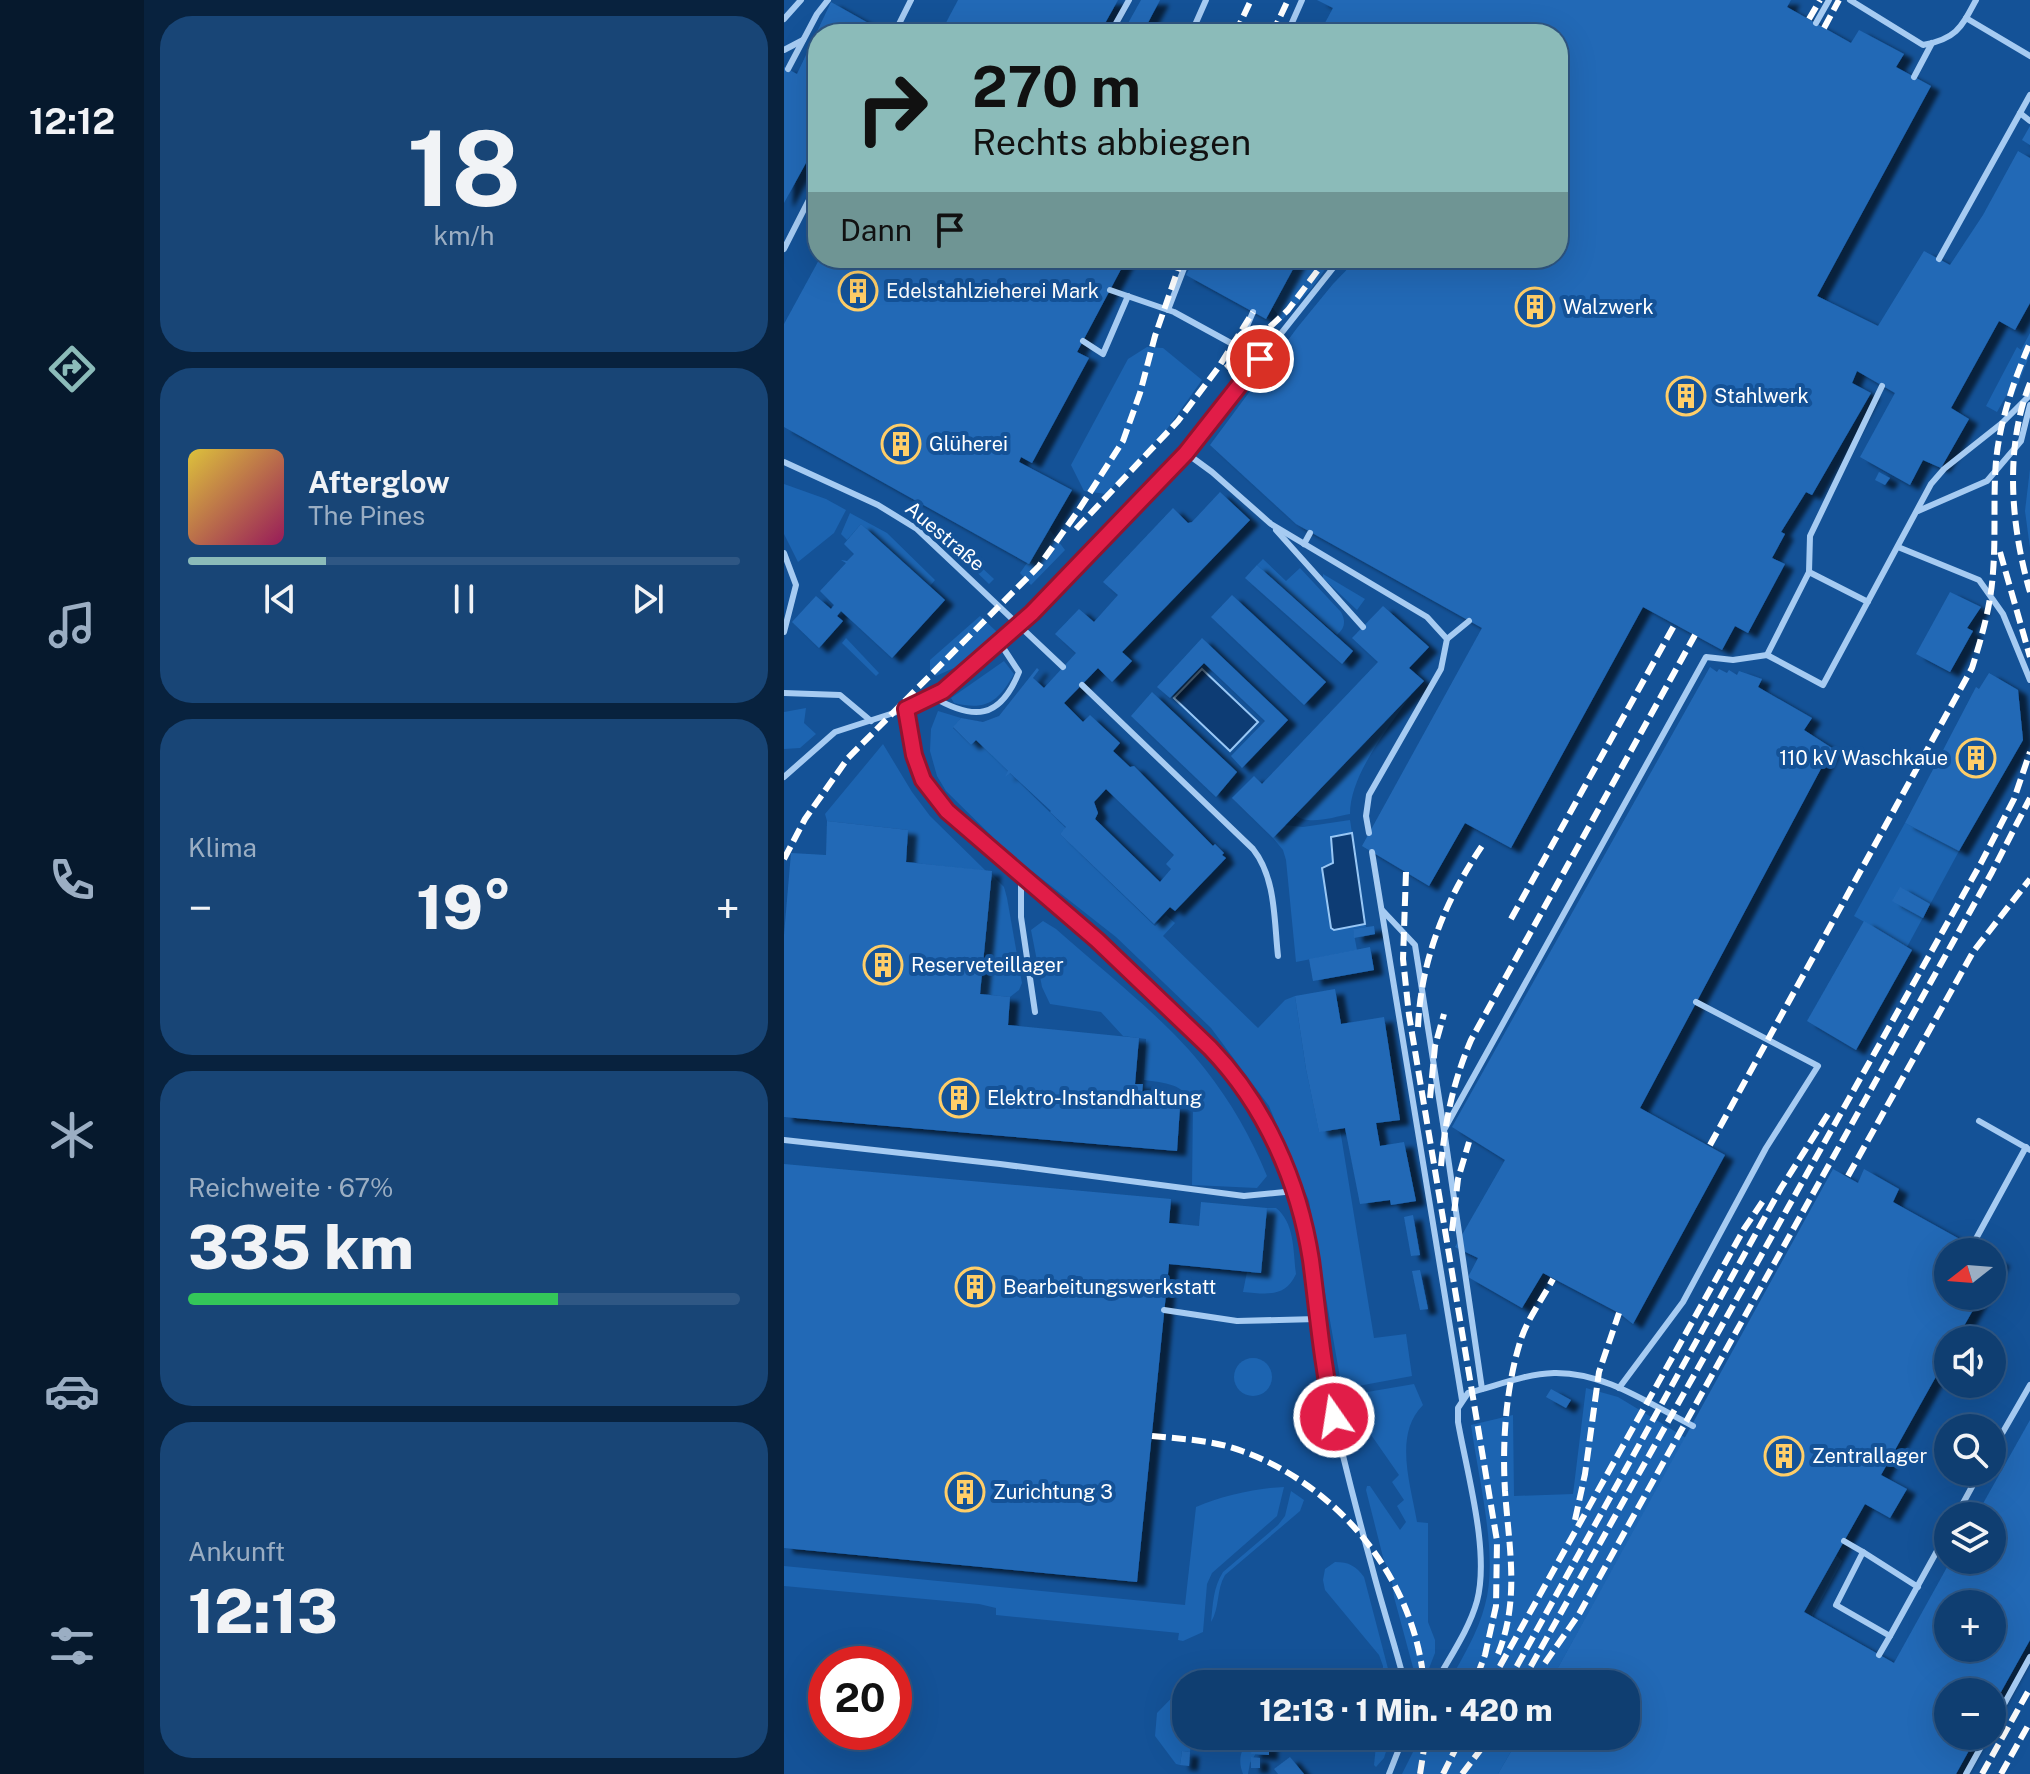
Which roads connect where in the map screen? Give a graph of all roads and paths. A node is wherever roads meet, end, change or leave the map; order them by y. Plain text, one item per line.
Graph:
1 (801, 0) edge
2 (828, 0) edge
3 (911, 0) edge
4 (1129, 0) edge
5 (1206, 0) edge
6 (1302, 0) edge
7 (1829, 0) edge
8 (1850, 0) edge
9 (1976, 0) edge
10 (1966, 18) junction
11 (784, 19) edge
12 (1816, 23) dead end
13 (813, 24) edge
14 (899, 24) edge
15 (1116, 24) edge
16 (1195, 24) edge
17 (1291, 24) edge
18 (808, 32) edge
19 (803, 40) junction
20 (1932, 43) junction
21 (784, 50) edge
22 (2030, 56) edge
23 (788, 69) dead end
24 (1914, 77) dead end
25 (2030, 95) edge
26 (2020, 113) junction
27 (2030, 121) edge
28 (808, 202) edge
29 (784, 249) edge
30 (1939, 259) dead end
31 (1184, 268) edge
32 (1333, 268) edge
33 (1110, 290) dead end
34 (1128, 296) junction
35 (1168, 310) junction
36 (1253, 312) dead end
37 (1083, 341) dead end
38 (1238, 347) junction
39 (1260, 359) junction
40 (1882, 386) dead end
41 (2030, 395) edge
42 (2030, 405) edge
43 (1186, 453) junction
44 (784, 462) edge
45 (1917, 511) junction
46 (1271, 524) junction
47 (1310, 533) dead end
48 (1304, 544) junction
49 (1898, 547) junction
50 (784, 553) edge
51 (786, 562) edge
52 (1809, 572) junction
53 (1868, 602) junction
54 (1469, 621) dead end
55 (1363, 627) dead end
56 (784, 632) edge
57 (1447, 639) junction
58 (1002, 642) junction
59 (1767, 655) junction
60 (1063, 667) dead end
61 (2030, 680) edge
62 (1082, 685) dead end
63 (784, 693) edge
64 (933, 697) junction
65 (906, 709) junction
66 (871, 721) junction
67 (784, 777) edge
68 (1369, 833) dead end
69 (1372, 852) dead end
70 (1021, 874) junction
71 (1381, 909) junction
72 (1278, 956) dead end
73 (1696, 1002) dead end
74 (1035, 1012) dead end
75 (1979, 1121) dead end
76 (1444, 1130) junction
77 (784, 1140) edge
78 (2028, 1148) edge
79 (1295, 1191) junction
80 (1977, 1238) edge
81 (1164, 1310) dead end
82 (1317, 1319) junction
83 (2030, 1385) edge
84 (1619, 1388) junction
85 (1482, 1389) junction
86 (1462, 1400) junction
87 (1693, 1426) dead end
88 (2006, 1427) edge
89 (1844, 1541) dead end
90 (1863, 1552) junction
91 (1934, 1557) edge
92 (1918, 1587) junction
93 (1890, 1636) junction
94 (1879, 1655) dead end
95 (2030, 1657) edge
96 (1401, 1670) edge
97 (1442, 1670) edge
98 (2006, 1701) edge
99 (1400, 1750) edge
100 (1979, 1750) edge
101 (1389, 1774) edge
102 (1966, 1774) edge

1 - 11 lane
2 - 13 lane
3 - 14 lane
4 - 15 lane
5 - 16 lane
6 - 17 lane
7 - 12 lane
8 - 20 lane
9 - 10 lane
10 - 20 lane
10 - 22 lane
18 - 19 lane
19 - 21 lane
19 - 23 lane
20 - 24 lane
25 - 26 lane
26 - 27 lane
26 - 30 lane
28 - 29 lane
31 - 35 lane
32 - 39 lane
33 - 34 lane
34 - 35 lane
34 - 37 lane
35 - 38 lane
36 - 38 lane
38 - 39 lane
39 - 43 lane
40 - 52 lane
41 - 45 lane
42 - 45 lane
43 - 46 lane
43 - 58 lane, bridge
44 - 60 lane, Auestraße
45 - 49 lane
46 - 48 lane
46 - 55 lane
47 - 48 lane
48 - 57 lane
49 - 53 lane
49 - 61 lane
50 - 51 lane
51 - 56 lane
52 - 53 lane
52 - 59 lane
53 - 59 lane
54 - 57 lane
57 - 68 lane
58 - 64 lane
58 - 64 lane
59 - 76 lane
62 - 72 lane
63 - 66 lane
64 - 65 lane
65 - 66 lane
65 - 70 lane
66 - 67 lane
69 - 71 lane
70 - 74 lane
70 - 79 lane
71 - 76 lane
71 - 86 lane
73 - 84 lane
75 - 78 lane
76 - 85 lane
77 - 79 lane
78 - 80 lane
79 - 82 lane
81 - 82 lane
82 - 96 lane
83 - 88 lane
84 - 85 lane
84 - 87 lane
85 - 86 lane
86 - 97 lane
89 - 90 lane
90 - 92 lane
90 - 93 lane
91 - 92 lane
92 - 93 lane
93 - 94 lane
95 - 98 lane
99 - 101 lane
100 - 102 lane

